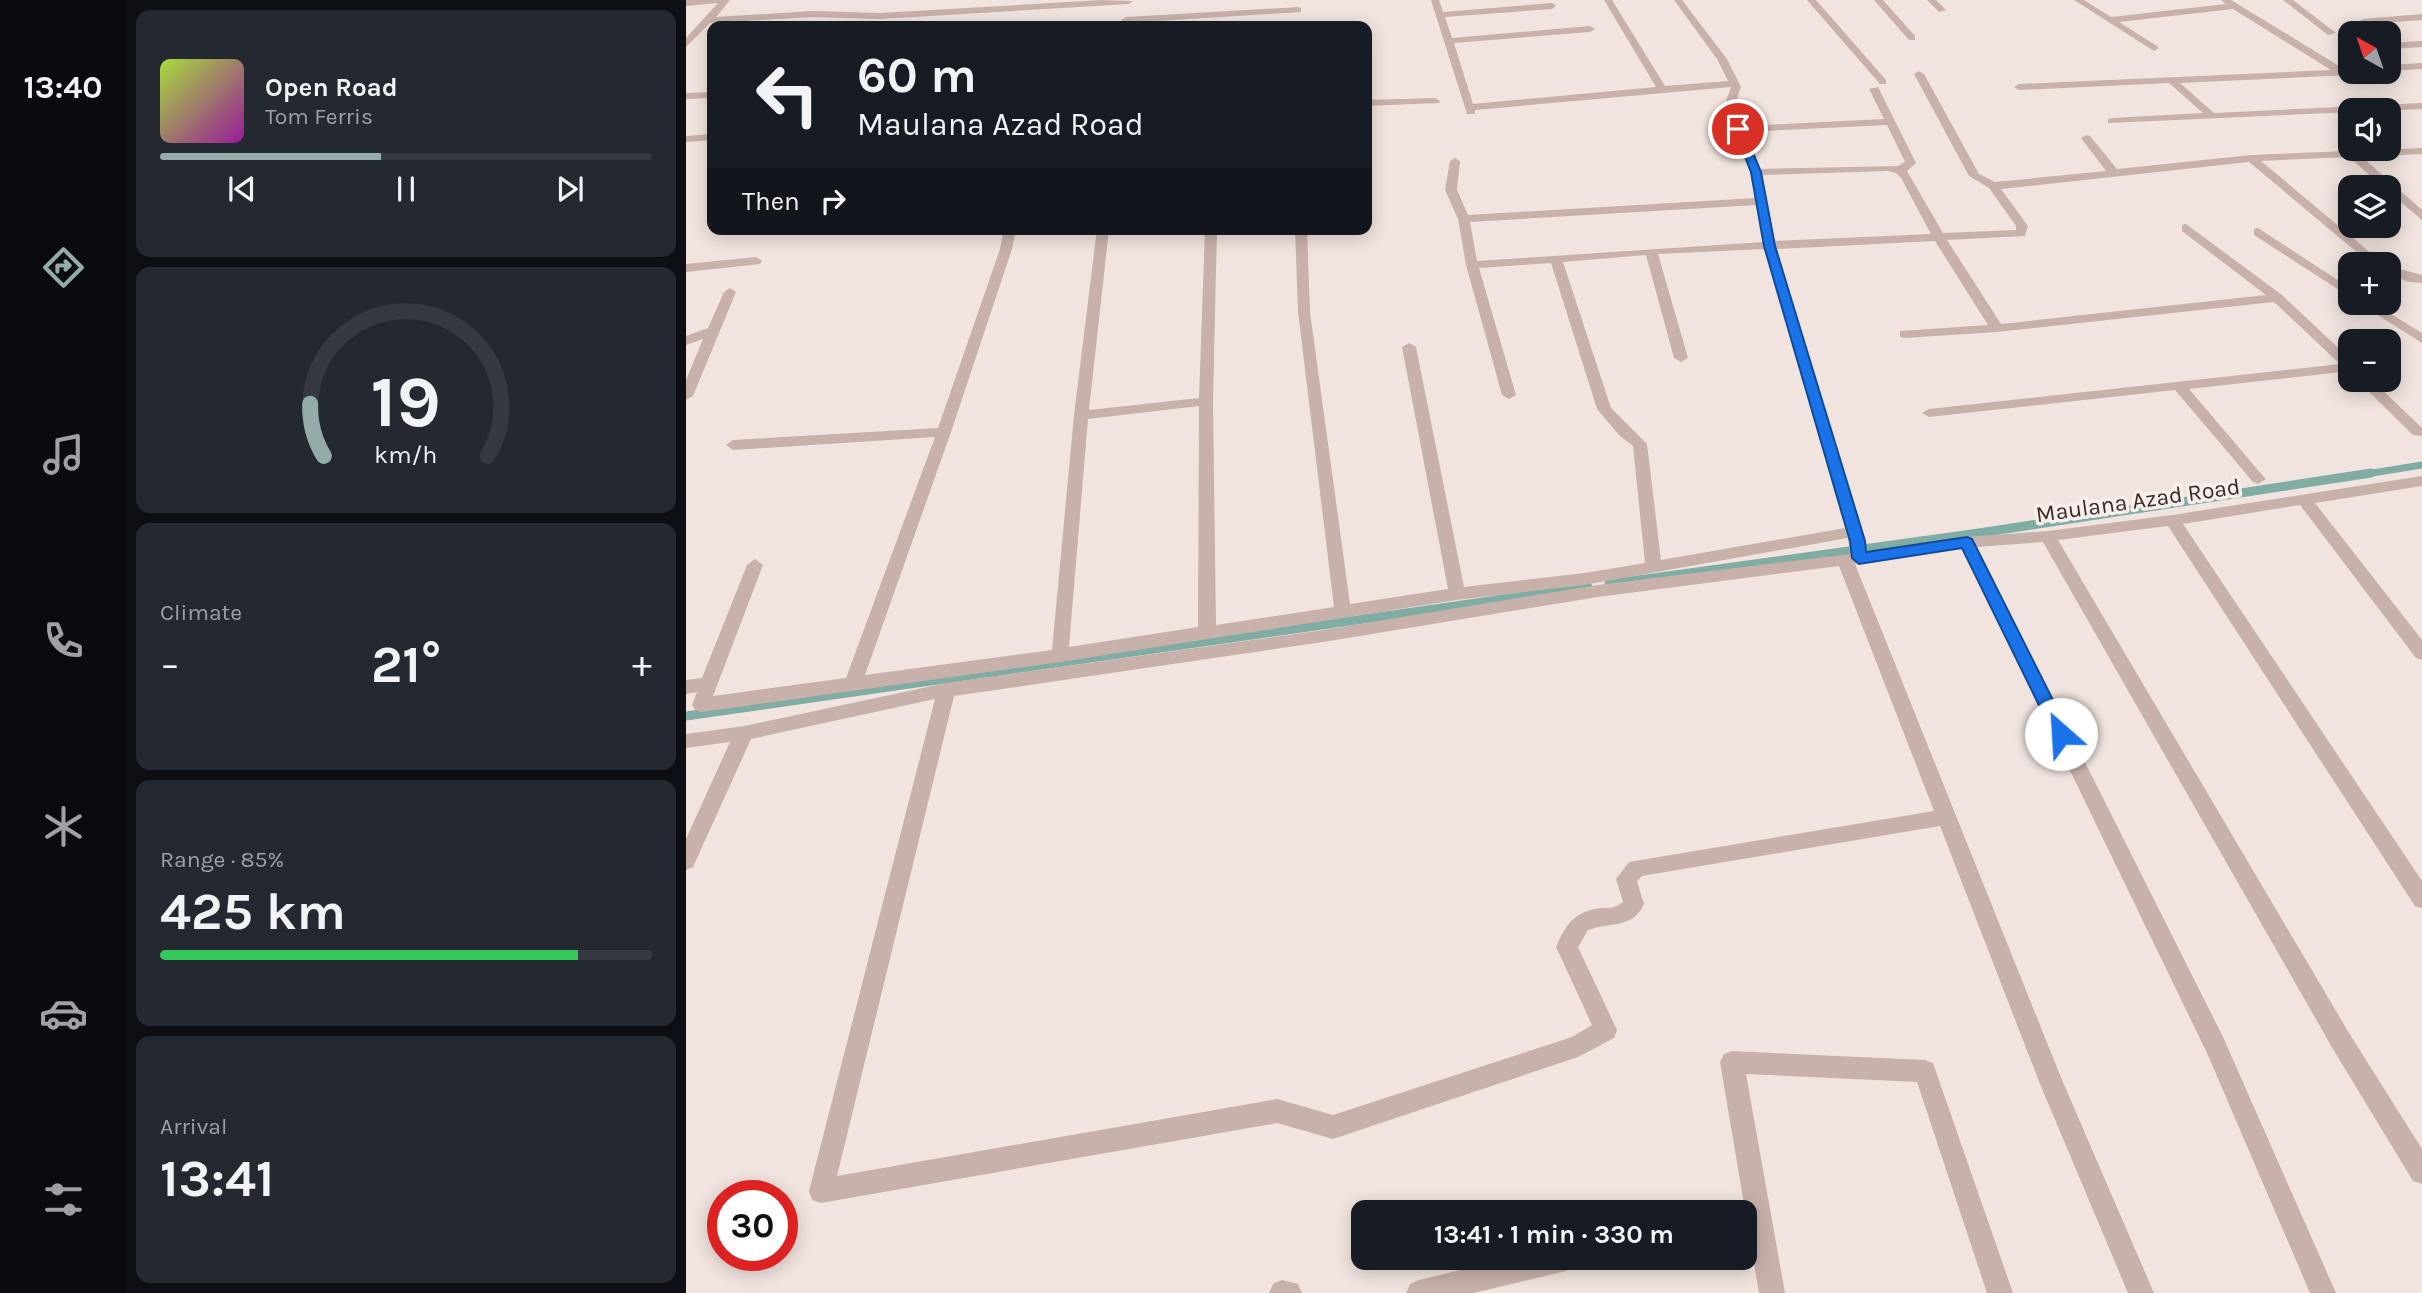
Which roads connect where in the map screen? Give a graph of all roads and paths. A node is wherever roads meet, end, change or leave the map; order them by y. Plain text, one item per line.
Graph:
1 (726, 0) edge
2 (821, 0) edge
3 (1129, 0) edge
4 (1435, 0) edge
5 (1608, 0) edge
6 (1678, 0) edge
7 (1811, 0) edge
8 (1878, 0) edge
9 (1931, 0) edge
10 (2097, 0) edge
11 (2225, 0) edge
12 (2287, 0) edge
13 (2080, 1) edge
14 (686, 3) edge
15 (1552, 6) dead end
16 (2234, 6) junction
17 (1298, 10) dead end
18 (1942, 10) dead end
19 (883, 12) junction
20 (812, 14) junction
21 (1441, 15) junction
22 (2422, 17) edge
23 (706, 20) junction
24 (2110, 20) junction
25 (807, 21) edge
26 (877, 21) edge
27 (1126, 21) edge
28 (1152, 21) edge
29 (2375, 21) edge
30 (1590, 29) dead end
31 (2317, 35) dead end
32 (2304, 37) dead end
33 (1912, 38) dead end
34 (2290, 39) junction
35 (1450, 41) junction
36 (686, 44) edge
37 (2401, 44) edge
38 (2422, 44) edge
39 (2154, 48) dead end
40 (2422, 66) edge
41 (2338, 67) edge
42 (2401, 67) edge
43 (2338, 72) edge
44 (1919, 74) dead end
45 (2173, 82) junction
46 (1733, 83) junction
47 (2019, 87) dead end
48 (1662, 89) junction
49 (707, 95) edge
50 (686, 96) edge
51 (1435, 101) dead end
52 (1372, 103) edge
53 (2422, 106) edge
54 (2212, 116) junction
55 (2112, 121) dead end
56 (1891, 122) junction
57 (1738, 129) junction
58 (707, 137) edge
59 (2086, 138) dead end
60 (686, 139) edge
61 (2422, 151) edge
62 (2401, 152) edge
63 (2338, 154) edge
64 (2251, 158) junction
65 (1455, 161) dead end
66 (2360, 161) edge
67 (1900, 170) junction
68 (1756, 172) junction
69 (2114, 173) junction
70 (1993, 186) junction
71 (1759, 201) junction
72 (2422, 216) edge
73 (1464, 219) junction
74 (2186, 228) dead end
75 (2258, 232) dead end
76 (1009, 235) edge
77 (1102, 235) edge
78 (1212, 235) edge
79 (1301, 235) edge
80 (1939, 237) junction
81 (1770, 246) junction
82 (1651, 251) junction
83 (2364, 252) edge
84 (1556, 259) junction
85 (757, 261) dead end
86 (1472, 265) junction
87 (686, 268) edge
88 (2401, 274) edge
89 (2422, 279) edge
90 (2338, 285) edge
91 (730, 292) dead end
92 (2277, 298) junction
93 (2384, 315) edge
94 (1997, 328) junction
95 (712, 331) junction
96 (1905, 334) dead end
97 (2422, 339) edge
98 (686, 341) edge
99 (1409, 347) dead end
100 (2338, 356) edge
101 (1681, 358) dead end
102 (2338, 368) edge
103 (2179, 386) junction
104 (2376, 392) edge
105 (1508, 395) dead end
106 (686, 396) edge
107 (1206, 401) junction
108 (1929, 413) dead end
109 (1081, 415) junction
110 (944, 432) junction
111 (2418, 432) dead end
112 (733, 445) dead end
113 (2258, 479) dead end
114 (2422, 481) edge
115 (2304, 499) junction
116 (2172, 520) junction
117 (2048, 536) junction
118 (1967, 542) junction
119 (1855, 549) junction
120 (755, 565) dead end
121 (1654, 568) junction
122 (1457, 594) junction
123 (1343, 612) junction
124 (1207, 632) junction
125 (2422, 653) edge
126 (1060, 655) junction
127 (709, 684) junction
128 (853, 684) junction
129 (686, 687) edge
130 (946, 690) junction
131 (744, 733) junction
132 (686, 741) edge
133 (1946, 817) junction
134 (686, 861) edge
135 (2422, 899) edge
136 (2422, 1172) edge
137 (1516, 1270) edge
138 (1419, 1293) edge
139 (1772, 1293) edge
140 (2000, 1293) edge
141 (2141, 1293) edge
142 (2323, 1293) edge

1 - 14 street
1 - 23 street
2 - 20 street
3 - 19 street
3 - 27 street
4 - 21 street
5 - 48 street
6 - 46 street
7 - 56 street
8 - 33 street
9 - 18 street
10 - 13 street
11 - 16 street
12 - 31 street
13 - 24 street
15 - 21 street
16 - 24 street
16 - 34 street
17 - 28 street
19 - 20 street
19 - 26 street
20 - 23 street
20 - 25 street
21 - 35 street
22 - 29 street
23 - 36 street
24 - 39 street
30 - 35 street
32 - 34 street
34 - 41 street
35 - 48 street
37 - 38 street
40 - 42 street
43 - 45 street
44 - 70 street
45 - 47 street
45 - 54 street
46 - 48 street
46 - 57 street
49 - 50 street
51 - 52 street
53 - 54 street
54 - 55 street
56 - 57 street
56 - 67 street
57 - 68 street
58 - 60 street
59 - 69 street
61 - 62 street
63 - 64 street
64 - 69 street
64 - 83 street
65 - 73 street
66 - 72 street
67 - 68 street
67 - 80 street
68 - 71 street
69 - 70 street
70 - 80 street
71 - 73 street
71 - 81 street
73 - 86 street
74 - 92 street
75 - 90 street
76 - 110 street
77 - 109 street
78 - 107 street
79 - 123 street
80 - 81 street
80 - 94 street
81 - 82 street
81 - 119 street
82 - 84 street
82 - 101 street
84 - 86 street
84 - 121 street
85 - 87 street
86 - 105 street
88 - 89 street
91 - 95 street
92 - 94 street
92 - 100 street
93 - 97 street
94 - 96 street
95 - 98 street
95 - 106 street
99 - 122 street
102 - 103 street
103 - 108 street
103 - 113 street
104 - 111 street
107 - 109 street
107 - 124 street
109 - 126 street
110 - 112 street
110 - 128 street
114 - 115 street, Maulana Azad Road
115 - 116 street, Maulana Azad Road
115 - 125 street
116 - 117 street, Maulana Azad Road
116 - 135 street
117 - 118 street, Maulana Azad Road
117 - 136 street
118 - 119 street, Maulana Azad Road
118 - 142 street
119 - 121 street
119 - 130 street
119 - 133 street
120 - 127 street
121 - 122 street
122 - 123 street
123 - 124 street
124 - 126 street
126 - 128 street
127 - 128 street
127 - 129 street
130 - 131 street
130 - 133 street
131 - 132 street
131 - 134 street
133 - 141 street
137 - 138 street
139 - 140 street

